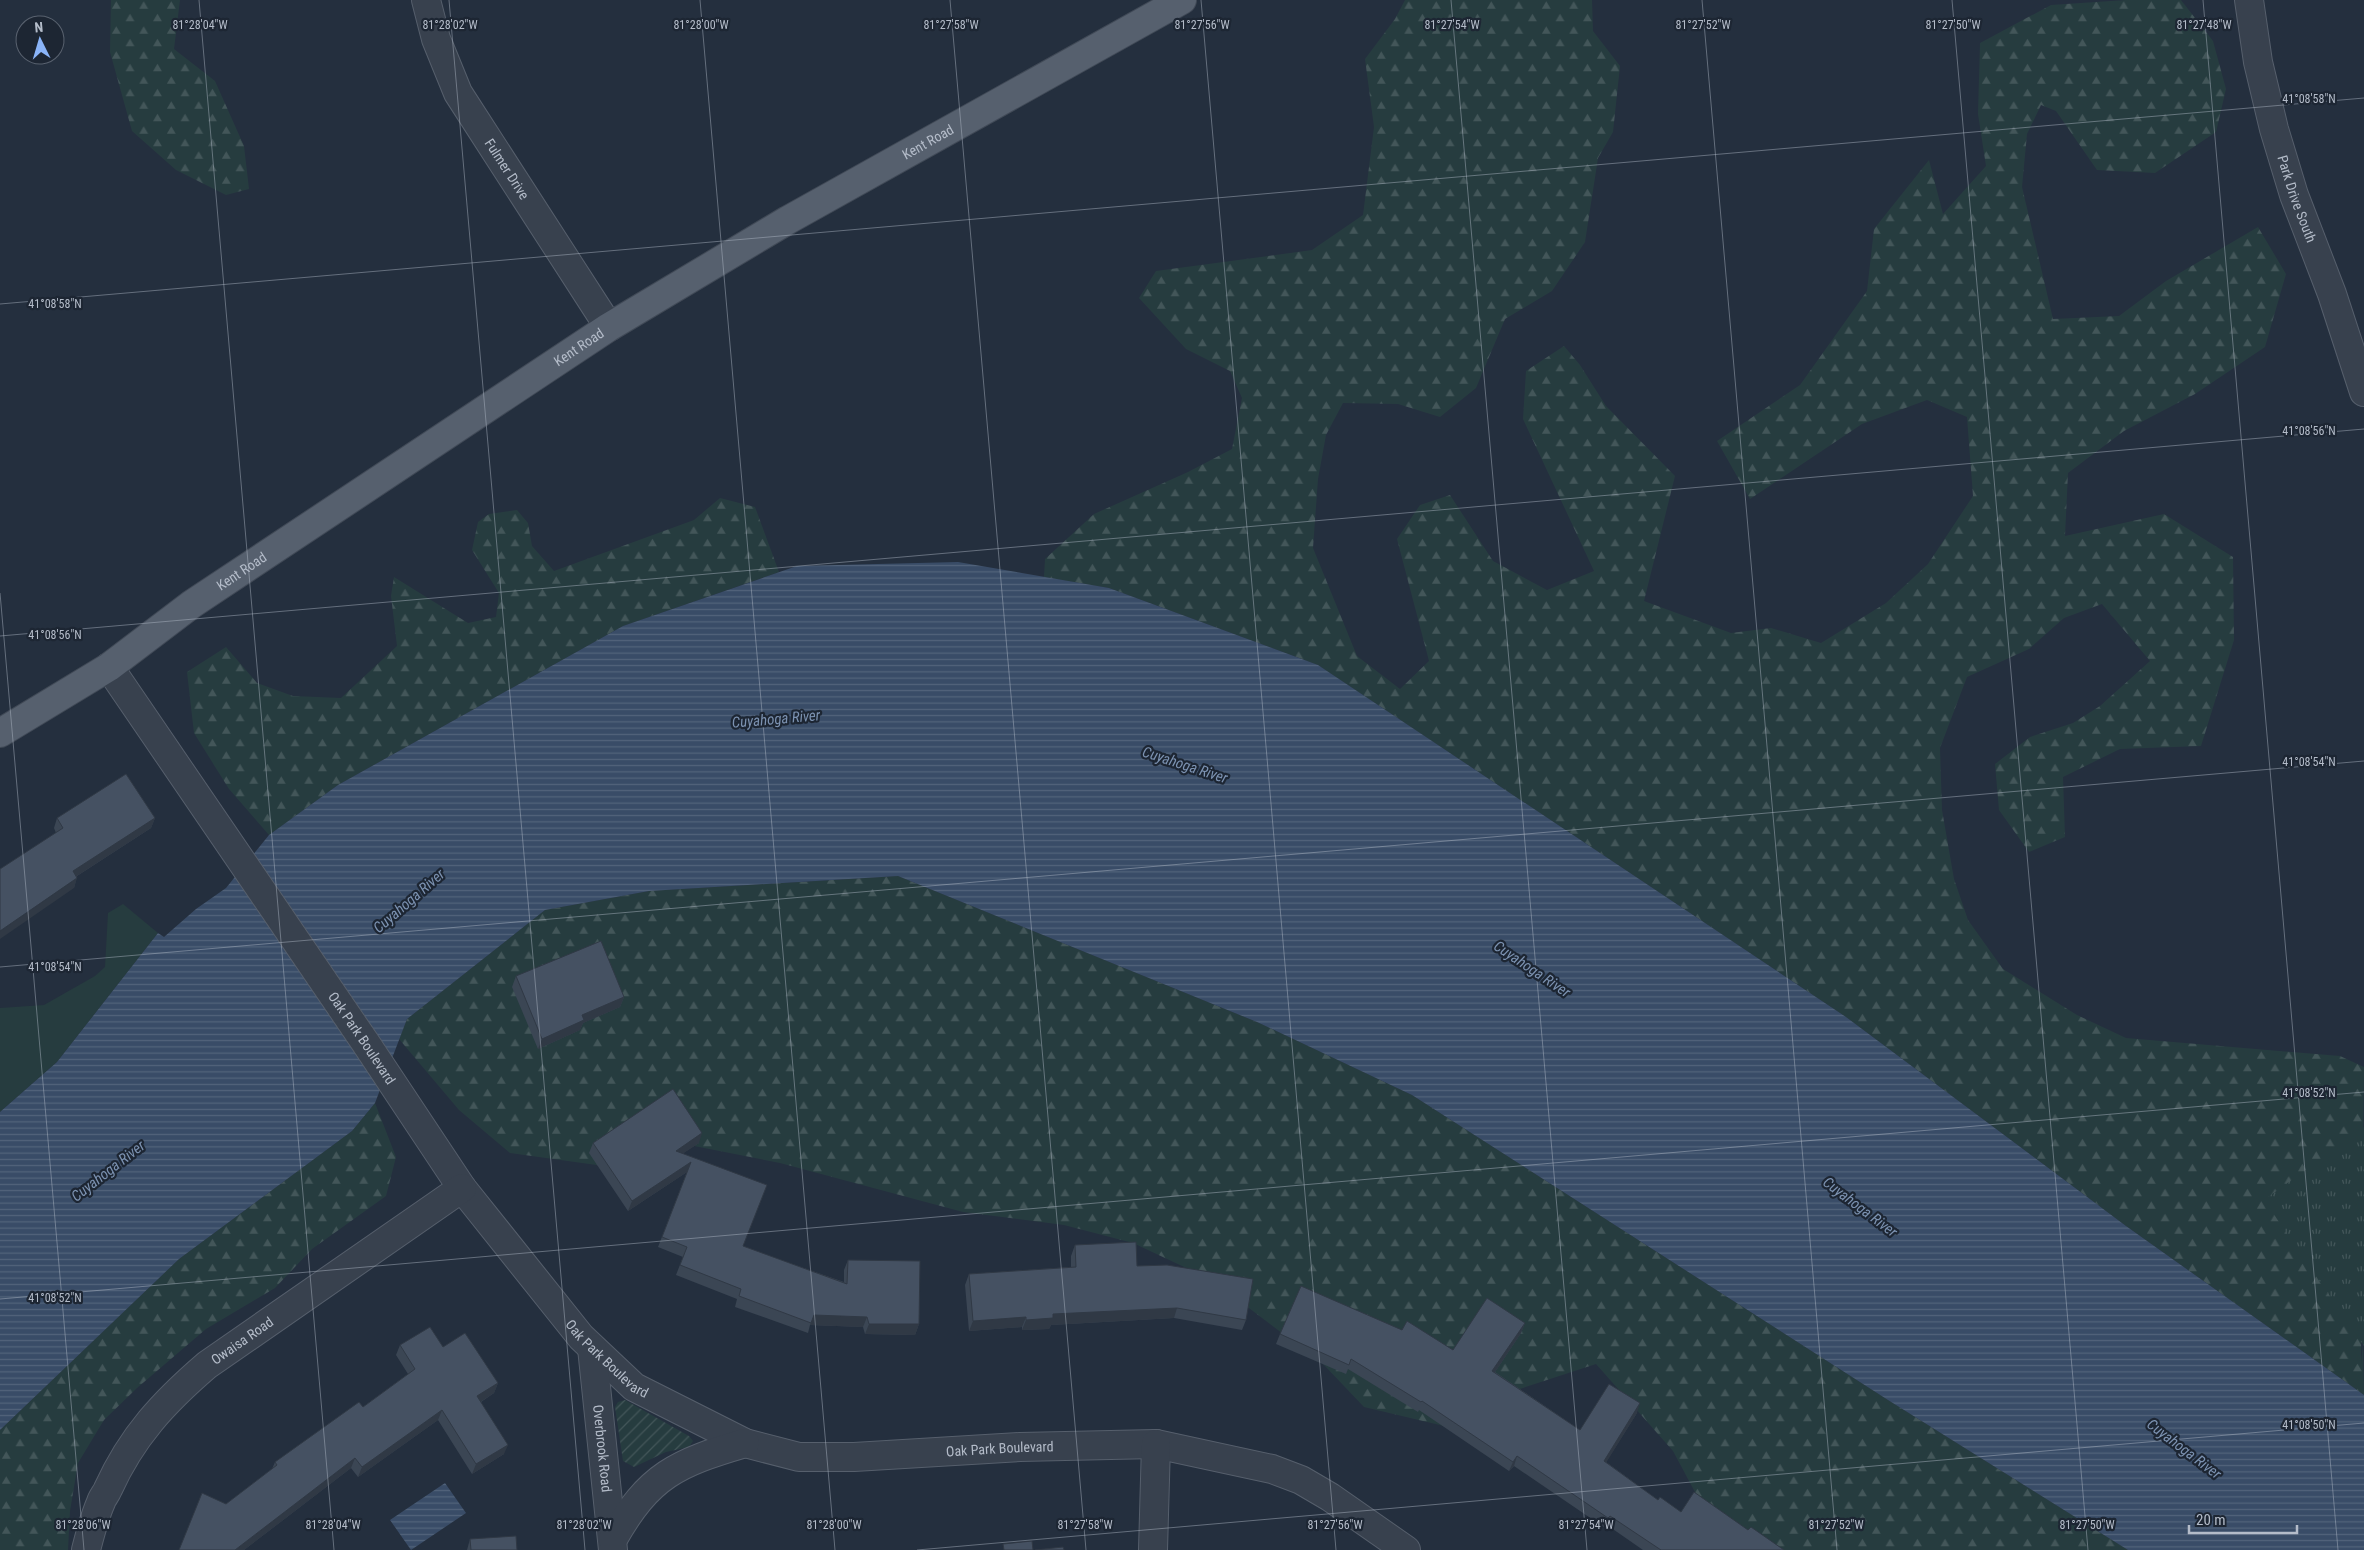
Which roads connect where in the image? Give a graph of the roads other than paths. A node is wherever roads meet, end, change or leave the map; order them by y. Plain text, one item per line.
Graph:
1 (426, 0) edge
2 (1182, 0) edge
3 (2249, 0) edge
4 (610, 327) junction
5 (2364, 392) edge
6 (109, 668) junction
7 (0, 733) edge
8 (462, 1188) junction
9 (592, 1348) junction
10 (745, 1444) junction
11 (1156, 1444) junction
12 (613, 1544) edge
13 (86, 1550) edge
14 (1154, 1550) edge
15 (1406, 1550) edge

1 - 4 street, Fulmer Drive
2 - 4 main road, Kent Road
3 - 5 street, Park Drive South
4 - 6 main road, Kent Road
6 - 7 main road, Kent Road
6 - 8 street, Oak Park Boulevard
8 - 9 street, Oak Park Boulevard
8 - 13 street, Owaisa Road
9 - 10 street, Oak Park Boulevard
9 - 12 street, Overbrook Road
10 - 11 street, Oak Park Boulevard
10 - 12 street
11 - 14 street
11 - 15 street, Oak Park Boulevard

